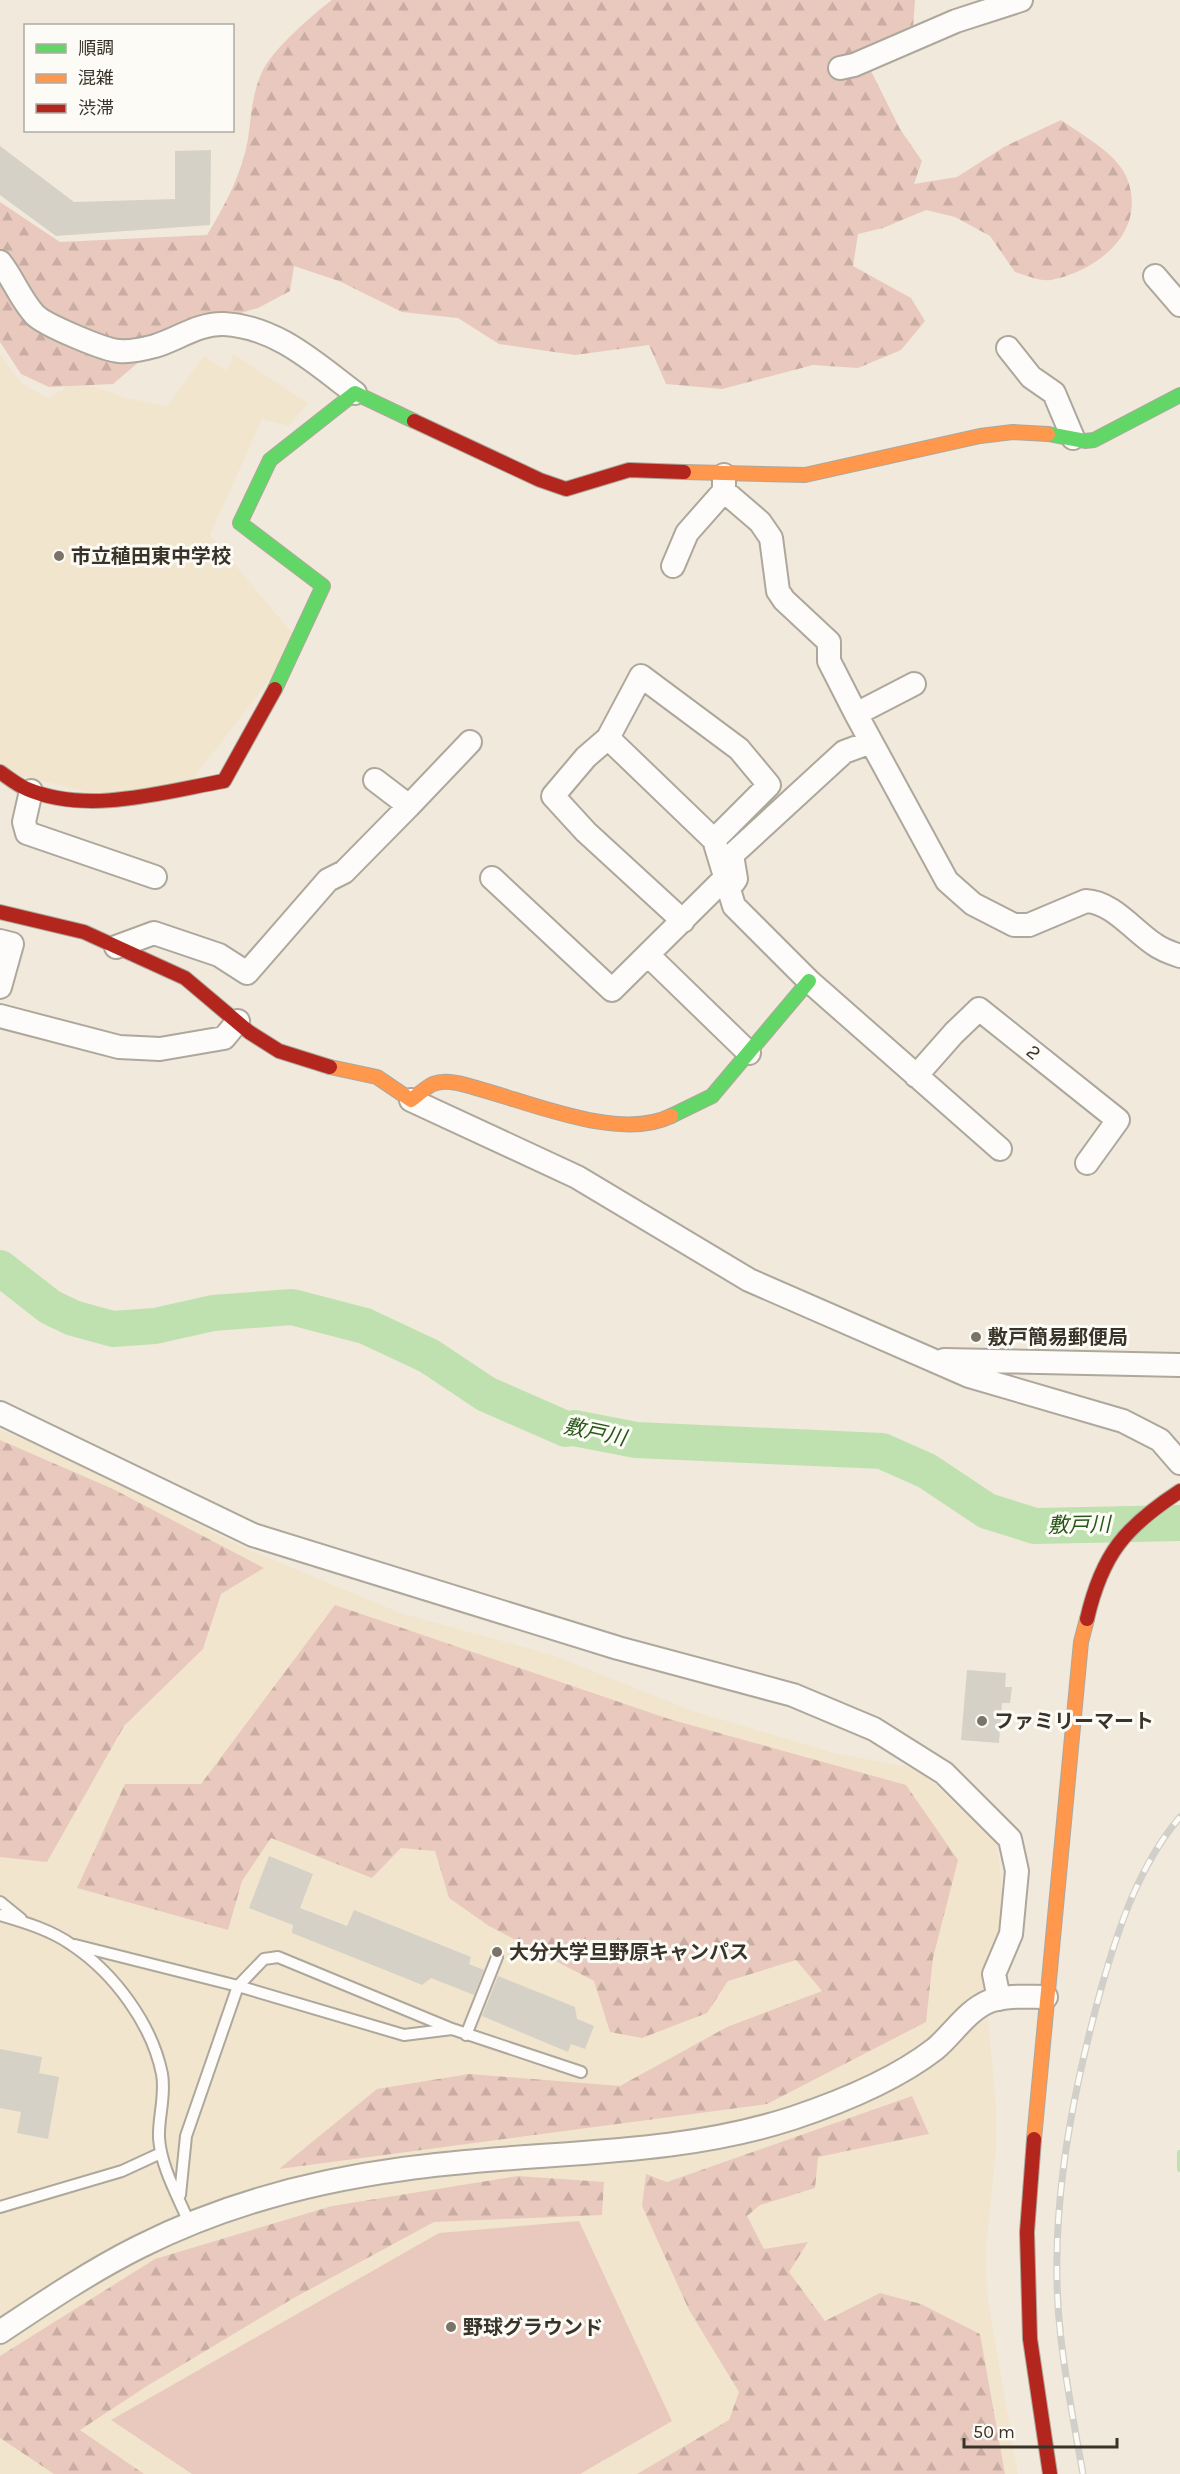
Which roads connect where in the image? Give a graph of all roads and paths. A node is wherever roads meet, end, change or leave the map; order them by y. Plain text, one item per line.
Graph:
1 (1021, 0) edge
2 (840, 68) dead end
3 (0, 262) edge
4 (1155, 276) dead end
5 (1180, 305) edge
6 (1008, 348) dead end
7 (355, 393) junction
8 (1180, 395) edge
9 (1073, 438) junction
10 (724, 482) junction
11 (674, 566) dead end
12 (914, 684) dead end
13 (856, 714) junction
14 (608, 738) junction
15 (871, 741) junction
16 (470, 742) dead end
17 (0, 772) edge
18 (375, 780) dead end
19 (31, 791) junction
20 (409, 806) junction
21 (714, 840) junction
22 (155, 877) dead end
23 (492, 878) dead end
24 (727, 884) junction
25 (0, 912) edge
26 (683, 921) junction
27 (0, 941) edge
28 (116, 946) junction
29 (648, 955) junction
30 (1180, 956) edge
31 (808, 981) junction
32 (0, 987) edge
33 (0, 1016) edge
34 (237, 1021) junction
35 (748, 1053) junction
36 (916, 1076) junction
37 (411, 1100) junction
38 (1000, 1149) dead end
39 (1087, 1163) dead end
40 (927, 1360) junction
41 (1180, 1365) edge
42 (0, 1413) edge
43 (1180, 1463) edge
44 (1180, 1491) edge
45 (0, 1902) edge
46 (0, 1915) edge
47 (28, 1924) junction
48 (72, 1944) junction
49 (497, 1957) dead end
50 (238, 1986) junction
51 (1046, 1997) junction
52 (999, 1999) junction
53 (452, 2029) junction
54 (466, 2035) junction
55 (581, 2072) dead end
56 (161, 2153) junction
57 (180, 2200) junction
58 (0, 2207) edge
59 (190, 2226) junction
60 (0, 2332) edge
61 (1050, 2474) edge

1 - 2 street
3 - 7 street
4 - 5 street
6 - 9 street
7 - 10 street
7 - 19 street
8 - 9 street
9 - 10 street
10 - 11 street
10 - 13 street
12 - 13 street
13 - 15 street
14 - 21 street
14 - 21 street
14 - 26 street
15 - 24 street
15 - 30 street
16 - 20 street
17 - 19 street
18 - 20 street
19 - 22 street
20 - 28 street
21 - 24 street
23 - 29 street
24 - 26 street
24 - 31 street
25 - 28 street
26 - 29 street
27 - 32 street
28 - 34 street
29 - 35 street
31 - 35 street
31 - 36 street
33 - 34 street
34 - 37 street
35 - 37 street
36 - 38 street
36 - 39 street, 2
37 - 40 street
40 - 41 street
40 - 43 street
42 - 52 street
44 - 51 street
45 - 47 lane
46 - 47 lane
47 - 48 lane
48 - 50 lane
48 - 56 lane
49 - 54 lane
50 - 53 lane
50 - 53 lane
50 - 57 lane
51 - 52 street
51 - 61 street
52 - 59 street
53 - 54 lane
54 - 55 lane
56 - 57 lane
56 - 58 lane
57 - 59 lane
59 - 60 street

